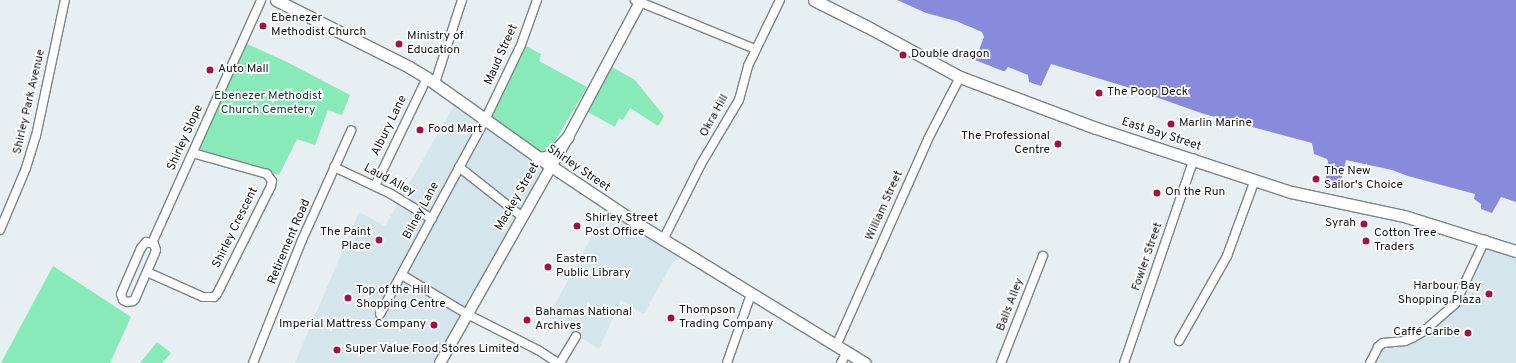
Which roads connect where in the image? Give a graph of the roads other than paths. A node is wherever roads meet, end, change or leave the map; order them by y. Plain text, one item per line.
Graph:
1 (65, 0) edge
2 (261, 0) edge
3 (276, 0) edge
4 (462, 0) edge
5 (537, 0) edge
6 (780, 0) edge
7 (814, 0) edge
8 (639, 1) edge
9 (755, 49) junction
10 (960, 77) junction
11 (432, 80) junction
12 (485, 120) junction
13 (350, 130) dead end
14 (568, 137) junction
15 (193, 153) junction
16 (539, 158) junction
17 (1194, 159) junction
18 (551, 166) junction
19 (334, 167) junction
20 (459, 167) junction
21 (1255, 180) junction
22 (374, 186) junction
23 (521, 216) junction
24 (432, 219) junction
25 (0, 230) edge
26 (663, 240) junction
27 (1485, 240) junction
28 (152, 243) junction
29 (1516, 250) edge
30 (1043, 256) dead end
31 (147, 272) junction
32 (402, 275) junction
33 (751, 294) junction
34 (380, 314) dead end
35 (467, 314) junction
36 (576, 336) dead end
37 (1180, 341) dead end
38 (836, 346) junction
39 (847, 352) junction
40 (253, 363) edge
41 (440, 363) edge
42 (559, 363) edge
43 (727, 363) edge
44 (841, 363) edge
45 (865, 363) edge
46 (1001, 363) edge
47 (1124, 363) edge
48 (1370, 363) edge

1 - 25 street, Shirley Park Avenue
2 - 15 street, Shirley Slope
3 - 11 highway, Shirley Street
4 - 11 street, Albury Lane
5 - 12 street, Maud Street
6 - 9 street, Okra Hill
7 - 10 highway, East Bay Street
8 - 9 street
8 - 14 main road, Mackey Street
9 - 26 street, Okra Hill
10 - 17 highway, East Bay Street
10 - 38 street, William Street
11 - 12 highway, Shirley Street
11 - 22 street, Albury Lane
12 - 16 highway, Shirley Street
12 - 20 street, Bilney Lane
13 - 19 street, Retirement Road
14 - 16 highway
14 - 18 main road, Mackey Street
15 - 28 street, Shirley Slope
15 - 31 street, Shirley Crescent
16 - 18 highway, Shirley Street
17 - 21 highway, East Bay Street
17 - 47 street, Fowler Street
18 - 23 main road, Mackey Street
18 - 26 highway, Shirley Street
19 - 22 street, Laud Alley
19 - 40 street, Retirement Road
20 - 23 street
20 - 24 street, Bilney Lane
21 - 27 highway, East Bay Street
21 - 37 street
22 - 24 street, Laud Alley
23 - 35 main road, Mackey Street
24 - 32 street, Bilney Lane
26 - 33 highway, Shirley Street
27 - 29 highway, East Bay Street
27 - 48 street
28 - 31 street, Shirley Slope
28 - 31 street, Shirley Slope
30 - 46 street, Balls Alley
32 - 34 street, Bilney Lane
32 - 35 street
33 - 38 highway, Shirley Street
33 - 43 street
35 - 41 main road, Mackey Street
35 - 42 street
36 - 42 street
38 - 39 highway, Shirley Street
39 - 44 street
39 - 45 highway, Shirley Street

